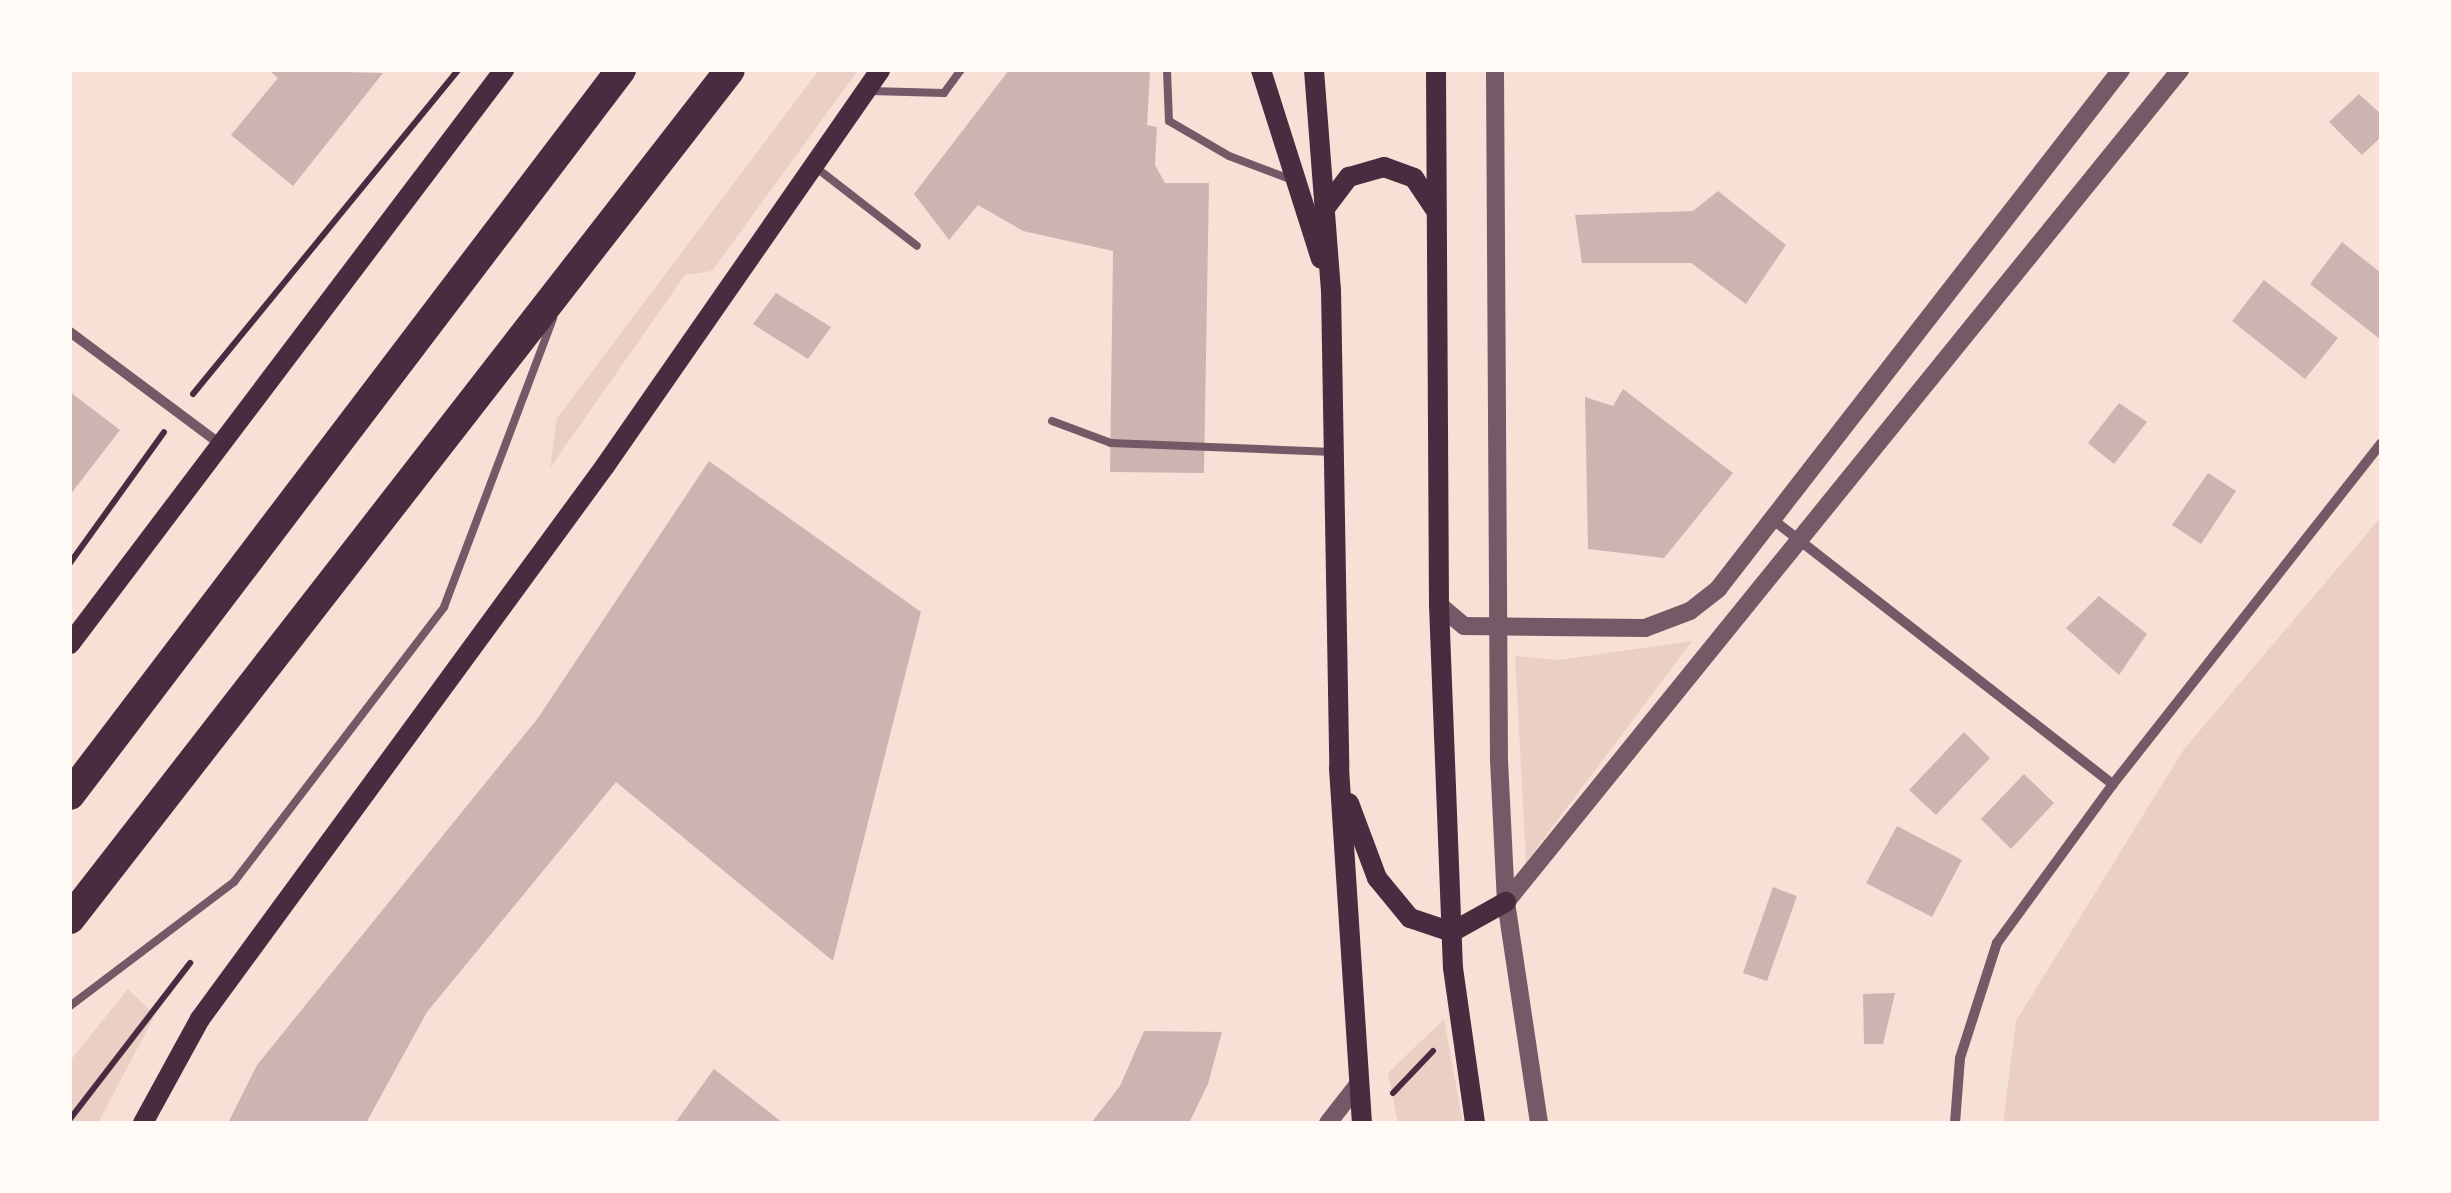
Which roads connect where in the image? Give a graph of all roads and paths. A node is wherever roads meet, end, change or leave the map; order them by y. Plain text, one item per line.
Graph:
1 (458, 70) edge
2 (504, 70) edge
3 (622, 70) edge
4 (730, 70) edge
5 (880, 70) edge
6 (961, 70) edge
7 (1168, 70) edge
8 (1261, 70) edge
9 (1314, 70) edge
10 (1436, 70) edge
11 (1496, 70) edge
12 (2121, 70) edge
13 (2180, 70) edge
14 (866, 92) junction
15 (814, 166) junction
16 (1296, 182) junction
17 (1326, 207) junction
18 (1436, 215) junction
19 (916, 246) dead end
20 (567, 279) junction
21 (1331, 290) junction
22 (70, 332) edge
23 (178, 413) junction
24 (1052, 421) dead end
25 (219, 443) junction
26 (2381, 444) edge
27 (1336, 452) junction
28 (1772, 519) junction
29 (1802, 542) junction
30 (70, 563) edge
31 (1439, 605) junction
32 (1497, 627) junction
33 (70, 644) edge
34 (1339, 768) junction
35 (2113, 784) junction
36 (72, 790) edge
37 (1506, 902) junction
38 (70, 919) edge
39 (1452, 932) junction
40 (190, 963) dead end
41 (70, 1006) edge
42 (1356, 1087) junction
43 (70, 1119) edge
44 (143, 1123) edge
45 (1328, 1123) edge
46 (1362, 1123) edge
47 (1475, 1123) edge
48 (1539, 1123) edge
49 (1955, 1123) edge

1 - 23 path
2 - 25 main road
3 - 36 highway
4 - 20 highway
5 - 14 main road
6 - 14 lane
7 - 16 lane
8 - 16 main road
9 - 17 main road
10 - 18 main road
11 - 32 street
12 - 28 street
13 - 29 street
14 - 15 main road
15 - 19 lane
15 - 44 main road
16 - 21 main road
17 - 18 main road
17 - 21 main road
18 - 31 main road
20 - 38 highway
20 - 41 lane
21 - 27 main road
22 - 23 street
23 - 25 street
23 - 30 path
24 - 27 lane
25 - 33 main road
26 - 35 street
27 - 34 main road
28 - 29 street
28 - 32 street
29 - 35 street
29 - 37 street
31 - 32 street
31 - 39 main road
32 - 37 street
34 - 39 main road
34 - 42 main road
35 - 49 street
37 - 39 main road
37 - 48 street
39 - 47 main road
40 - 43 path
42 - 45 street
42 - 46 main road

